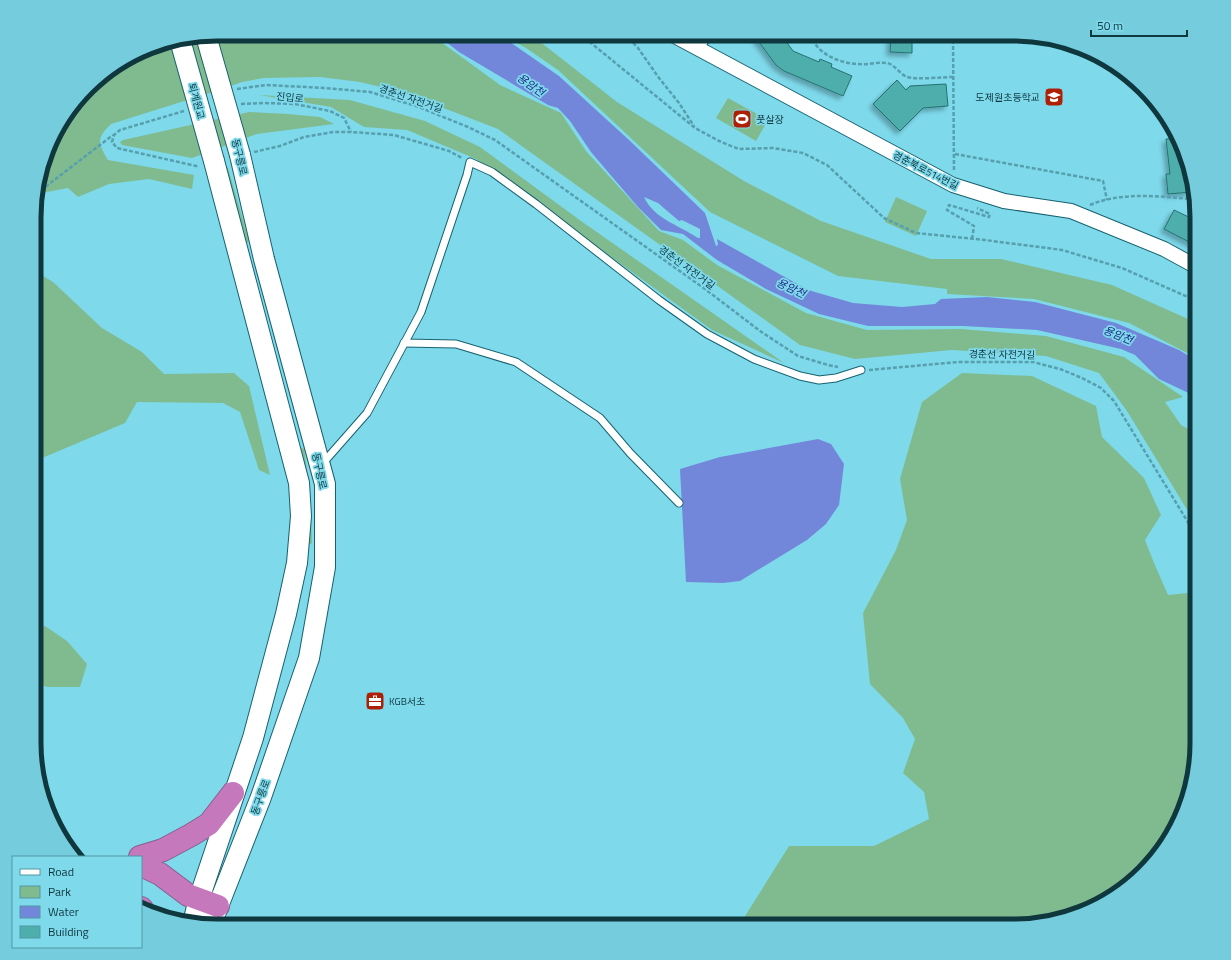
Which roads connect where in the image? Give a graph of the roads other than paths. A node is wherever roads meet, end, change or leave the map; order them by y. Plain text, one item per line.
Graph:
1 (207, 41) edge
2 (684, 41) edge
3 (705, 41) edge
4 (181, 44) edge
5 (699, 49) junction
6 (214, 161) joint
7 (1190, 263) edge
8 (404, 343) junction
9 (861, 370) road end
10 (320, 466) junction
11 (679, 503) dead end
12 (233, 793) junction
13 (142, 856) edge
14 (142, 865) edge
15 (209, 910) edge
16 (199, 918) edge

1 - 10 street, 동구릉로, bridge
2 - 5 street, 경춘북로514번길
3 - 5 lane
4 - 6 street, 퇴계원교, bridge
5 - 7 street, 경춘북로514번길
6 - 12 street, 동구릉로
8 - 9 lane
8 - 10 lane
8 - 11 lane
10 - 15 street, 동구릉로
12 - 13 highway
12 - 15 street, 동구릉로
14 - 15 highway
15 - 16 street, 동구릉로

